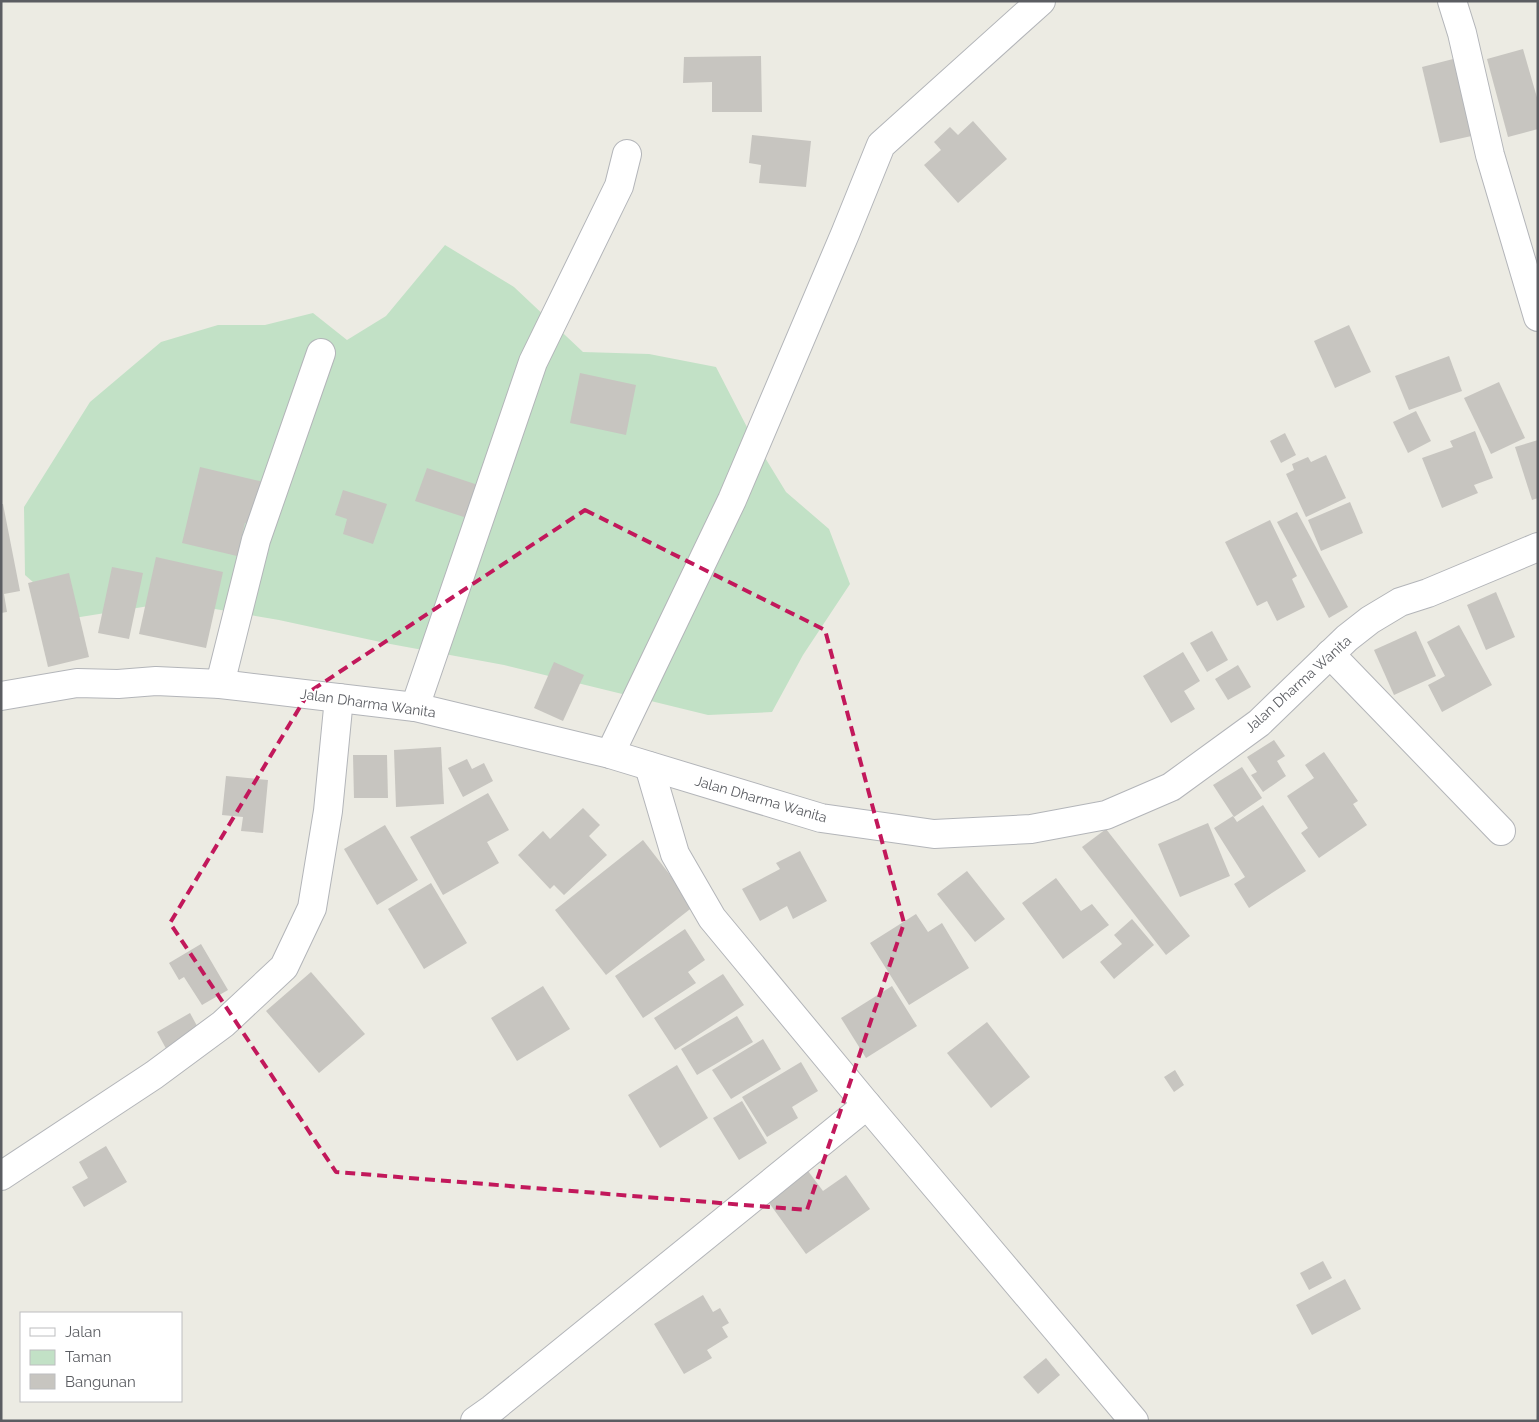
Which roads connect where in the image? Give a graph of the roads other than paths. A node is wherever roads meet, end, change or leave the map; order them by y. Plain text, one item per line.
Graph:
1 (1041, 1) edge
2 (1452, 1) edge
3 (627, 154) dead end
4 (1538, 317) edge
5 (321, 353) dead end
6 (1538, 547) edge
7 (1330, 654) junction
8 (220, 684) junction
9 (1, 696) edge
10 (339, 698) junction
11 (415, 707) junction
12 (610, 754) junction
13 (649, 766) junction
14 (1501, 831) dead end
15 (867, 1105) junction
16 (1, 1176) edge
17 (475, 1421) edge
18 (1134, 1421) edge

1 - 12 street
2 - 4 street
3 - 11 street
5 - 8 street
6 - 7 street, Jalan Dharma Wanita
7 - 13 street, Jalan Dharma Wanita
7 - 14 street
8 - 9 street, Jalan Dharma Wanita
8 - 10 street, Jalan Dharma Wanita
10 - 11 street, Jalan Dharma Wanita
10 - 16 street
11 - 12 street, Jalan Dharma Wanita
12 - 13 street, Jalan Dharma Wanita
13 - 15 street
15 - 17 street
15 - 18 street

